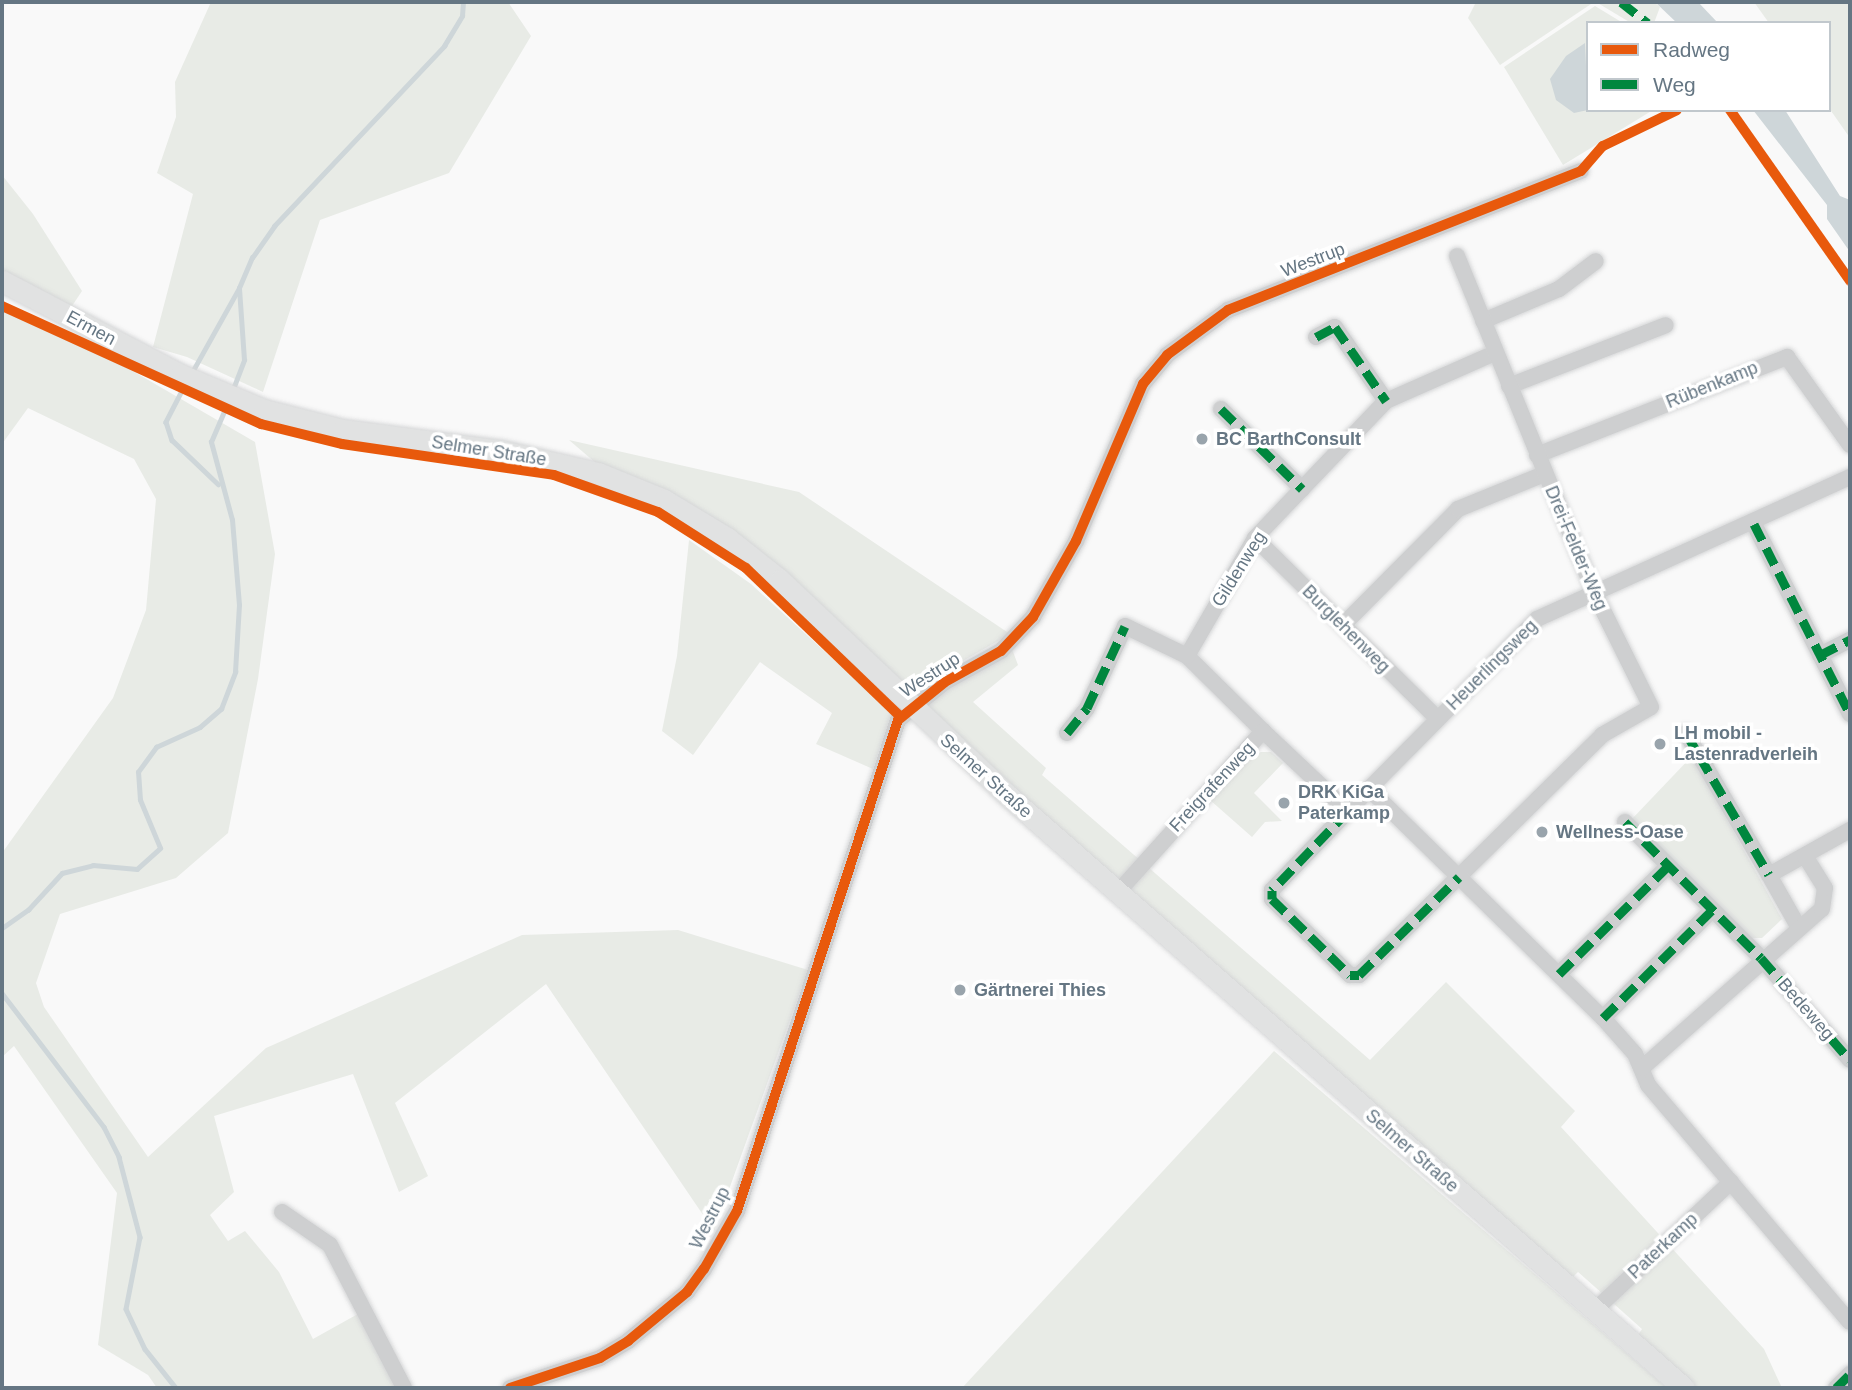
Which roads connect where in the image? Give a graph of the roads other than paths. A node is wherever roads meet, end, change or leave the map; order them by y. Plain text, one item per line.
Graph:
1 (1581, 172) dead end
2 (1457, 256) dead end
3 (1596, 261) dead end
4 (2, 281) edge
5 (1483, 321) junction
6 (1666, 324) dead end
7 (1316, 337) dead end
8 (1495, 353) junction
9 (187, 378) joint
10 (1509, 386) junction
11 (1386, 401) junction
12 (1221, 409) dead end
13 (1850, 445) edge
14 (1537, 455) junction
15 (1544, 474) junction
16 (1850, 477) edge
17 (1302, 489) junction
18 (1754, 524) junction
19 (1255, 538) junction
20 (1595, 593) junction
21 (1342, 625) junction
22 (1850, 640) edge
23 (1820, 655) junction
24 (1187, 656) junction
25 (910, 708) junction
26 (1850, 714) edge
27 (1438, 719) junction
28 (1263, 731) junction
29 (1067, 733) dead end
30 (1686, 733) dead end
31 (1369, 789) junction
32 (1348, 811) junction
33 (1625, 822) dead end
34 (1850, 830) edge
35 (1805, 856) junction
36 (1668, 866) junction
37 (1769, 875) junction
38 (1459, 877) junction
39 (1118, 892) junction
40 (1712, 909) junction
41 (1799, 928) junction
42 (1761, 958) junction
43 (1559, 974) junction
44 (1603, 1018) junction
45 (1850, 1060) edge
46 (1642, 1068) junction
47 (1731, 1182) junction
48 (282, 1212) dead end
49 (1595, 1310) junction
50 (1850, 1322) edge
51 (1850, 1374) edge
52 (404, 1388) edge
53 (510, 1388) edge
54 (1684, 1388) edge
55 (1836, 1388) edge

1 - 25 street, Westrup
2 - 5 street, Drei-Felder-Weg
3 - 5 street
4 - 9 main road, Ermen
5 - 8 street, Drei-Felder-Weg
6 - 10 street
7 - 11 street
8 - 10 street, Drei-Felder-Weg
8 - 11 street, Gildenweg
9 - 25 main road, Selmer Straße
10 - 14 street, Drei-Felder-Weg
11 - 17 street, Gildenweg
12 - 17 street
13 - 14 street, Rübenkamp
14 - 15 street, Drei-Felder-Weg
15 - 20 street, Drei-Felder-Weg
15 - 21 street
16 - 18 street, Heuerlingsweg
17 - 19 street, Gildenweg
18 - 20 street, Heuerlingsweg
18 - 23 street
19 - 21 street, Burglehenweg
19 - 24 street, Gildenweg
20 - 27 street, Heuerlingsweg
20 - 38 street, Drei-Felder-Weg
21 - 27 street, Burglehenweg
22 - 23 street
23 - 26 street
24 - 28 street
24 - 29 street
25 - 39 main road, Selmer Straße
25 - 53 street, Westrup
27 - 31 street, Heuerlingsweg
28 - 32 street, Freigrafenweg
28 - 39 street, Freigrafenweg
30 - 37 street
31 - 32 street
31 - 38 street
32 - 38 street
33 - 36 street
34 - 35 street
35 - 37 street
35 - 41 street
36 - 40 street
36 - 43 street
37 - 41 street
38 - 43 street
39 - 49 main road, Selmer Straße
40 - 42 street
40 - 44 street
41 - 42 street
42 - 45 street, Bedeweg
42 - 46 street
43 - 44 street
44 - 46 street
46 - 47 street
47 - 49 street, Paterkamp
47 - 50 street
48 - 52 street
49 - 54 main road, Selmer Straße
51 - 55 street

